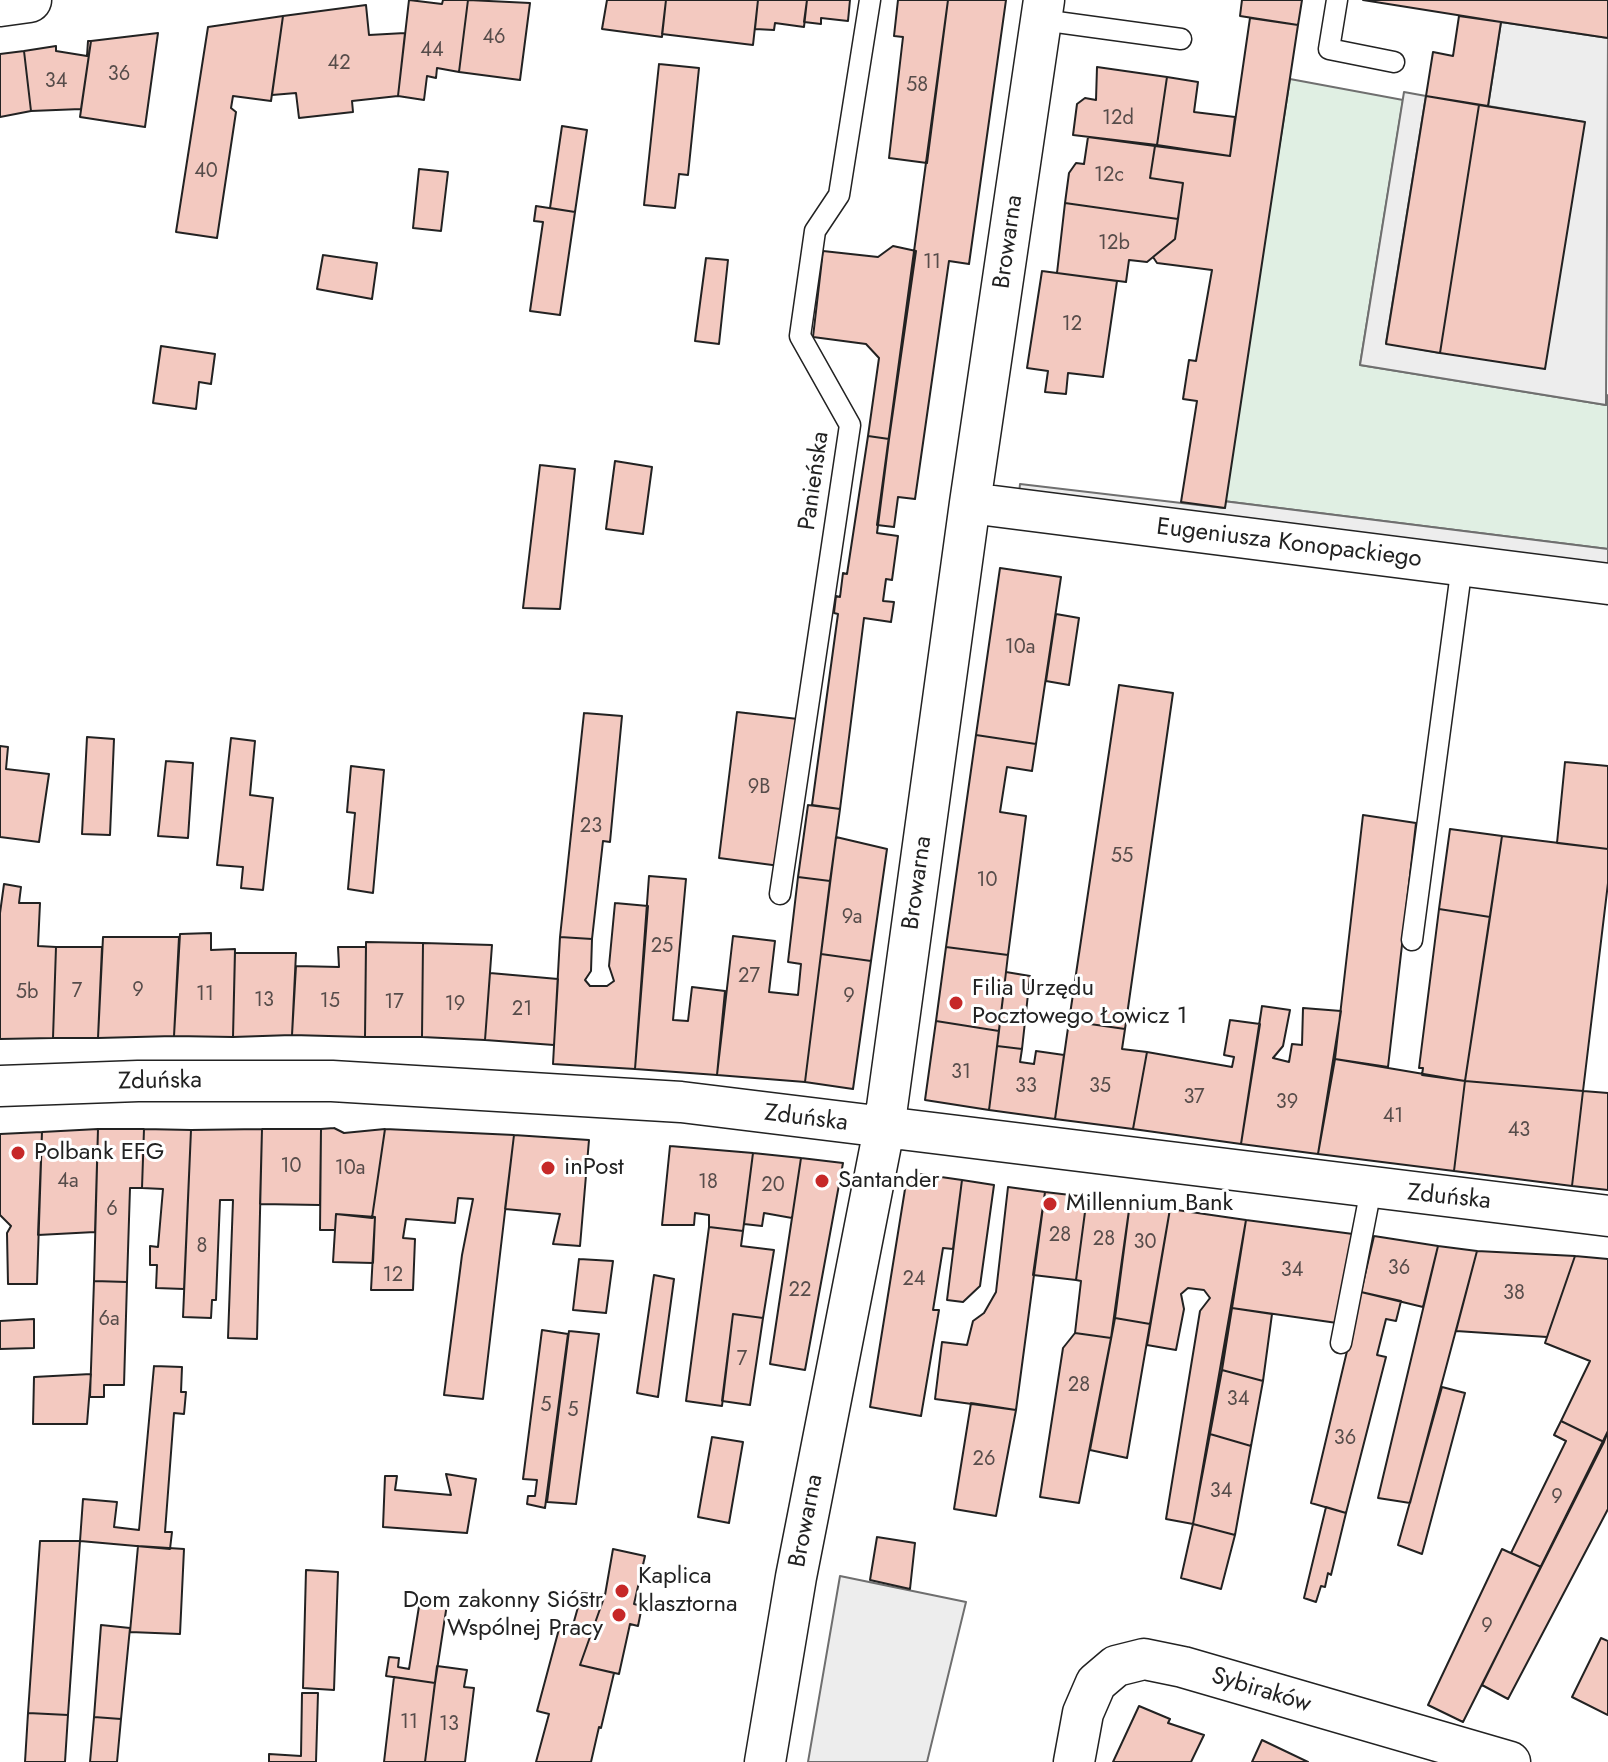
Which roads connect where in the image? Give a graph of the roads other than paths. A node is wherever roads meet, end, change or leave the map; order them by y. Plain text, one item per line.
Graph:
1 (29, 0) edge
2 (870, 0) edge
3 (1337, 0) edge
4 (0, 4) edge
5 (1043, 10) edge
6 (1181, 39) dead end
7 (1394, 62) dead end
8 (970, 503) junction
9 (1462, 565) junction
10 (1608, 584) edge
11 (780, 894) dead end
12 (1412, 940) dead end
13 (0, 1086) edge
14 (884, 1129) junction
15 (1371, 1189) junction
16 (1608, 1216) edge
17 (1341, 1343) dead end
18 (765, 1762) edge
19 (1074, 1762) edge
20 (1510, 1762) edge

1 - 4 street
2 - 11 lane, Panieńska
3 - 7 lane
5 - 6 lane
5 - 8 street, Browarna
8 - 9 street, Eugeniusza Konopackiego
8 - 14 street, Browarna
9 - 10 street, Eugeniusza Konopackiego
9 - 12 lane
13 - 14 street, Zduńska
14 - 15 street, Zduńska
14 - 18 street, Browarna
15 - 16 street, Zduńska
15 - 17 lane
19 - 20 street, Sybiraków

